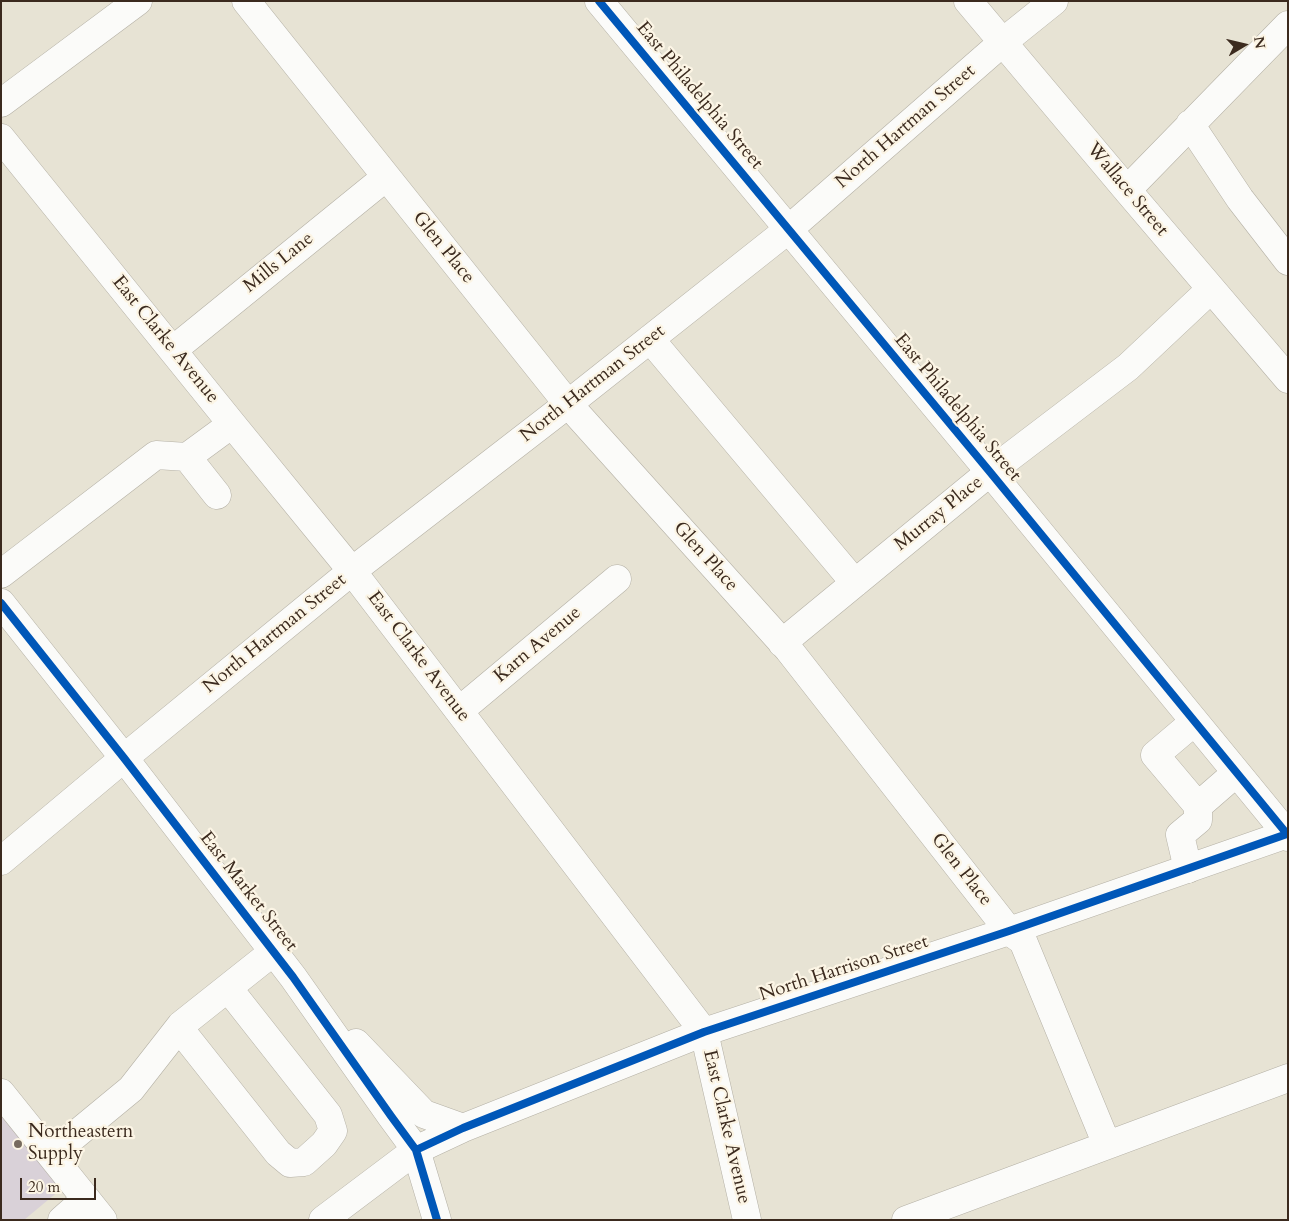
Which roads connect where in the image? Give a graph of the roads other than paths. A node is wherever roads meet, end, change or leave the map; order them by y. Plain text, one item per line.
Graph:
1 (138, 1) edge
2 (246, 1) edge
3 (599, 1) edge
4 (968, 1) edge
5 (1054, 1) edge
6 (1288, 25) edge
7 (1003, 42) junction
8 (1, 103) edge
9 (1190, 124) junction
10 (1, 138) edge
11 (386, 177) junction
12 (1127, 190) junction
13 (789, 229) junction
14 (1288, 261) edge
15 (1211, 289) junction
16 (650, 339) junction
17 (173, 350) junction
18 (1288, 379) edge
19 (568, 404) junction
20 (232, 424) junction
21 (186, 457) junction
22 (990, 472) junction
23 (218, 495) dead end
24 (352, 571) junction
25 (1, 574) edge
26 (617, 579) dead end
27 (855, 583) junction
28 (1, 603) edge
29 (782, 643) junction
30 (460, 712) junction
31 (1194, 722) junction
32 (124, 758) junction
33 (1236, 773) junction
34 (1198, 806) junction
35 (1288, 835) edge
36 (1, 861) edge
37 (1188, 869) junction
38 (1010, 931) junction
39 (273, 952) junction
40 (293, 977) junction
41 (228, 988) junction
42 (179, 1028) junction
43 (704, 1032) junction
44 (1288, 1078) edge
45 (1, 1093) edge
46 (463, 1128) junction
47 (1107, 1145) junction
48 (416, 1150) junction
49 (51, 1155) junction
50 (86, 1199) junction
51 (62, 1220) edge
52 (103, 1220) edge
53 (323, 1220) edge
54 (437, 1220) edge
55 (747, 1220) edge
56 (906, 1220) edge

1 - 8 street
2 - 11 street, Glen Place
3 - 13 street, East Philadelphia Street
4 - 7 street, Wallace Street
5 - 7 street, North Hartman Street
6 - 9 street
7 - 12 street, Wallace Street
7 - 13 street, North Hartman Street
9 - 12 street
9 - 14 street
10 - 17 street, East Clarke Avenue
11 - 17 street, Mills Lane
11 - 19 street, Glen Place
12 - 15 street, Wallace Street
13 - 16 street, North Hartman Street
13 - 22 street, East Philadelphia Street
15 - 18 street, Wallace Street
15 - 22 street, Murray Place
16 - 19 street, North Hartman Street
16 - 27 street
17 - 20 street, East Clarke Avenue
19 - 24 street, North Hartman Street
19 - 29 street, Glen Place
20 - 21 street
20 - 24 street, East Clarke Avenue
21 - 23 street
21 - 25 street
22 - 27 street, Murray Place
22 - 31 street, East Philadelphia Street
24 - 30 street, East Clarke Avenue
24 - 32 street, North Hartman Street
26 - 30 street, Karn Avenue
27 - 29 street, Murray Place
28 - 32 street, East Market Street
29 - 38 street, Glen Place
30 - 43 street, East Clarke Avenue
31 - 33 street, East Philadelphia Street
31 - 34 street
32 - 36 street, North Hartman Street
32 - 39 street, East Market Street
33 - 34 street
33 - 35 street, East Philadelphia Street
34 - 37 street
35 - 37 street, North Harrison Street
37 - 38 street, North Harrison Street
38 - 43 street, North Harrison Street
38 - 47 street, Glen Place
39 - 40 street, East Market Street
39 - 41 street
40 - 46 street
40 - 48 street, East Market Street
41 - 42 street
41 - 42 street
42 - 49 street
43 - 46 street, North Harrison Street
43 - 55 street, East Clarke Avenue
44 - 47 street
45 - 49 street
46 - 48 street, North Harrison Street
47 - 56 street
48 - 53 street, North Harrison Street
48 - 54 street, East Market Street
49 - 50 street
50 - 51 street
50 - 52 street

